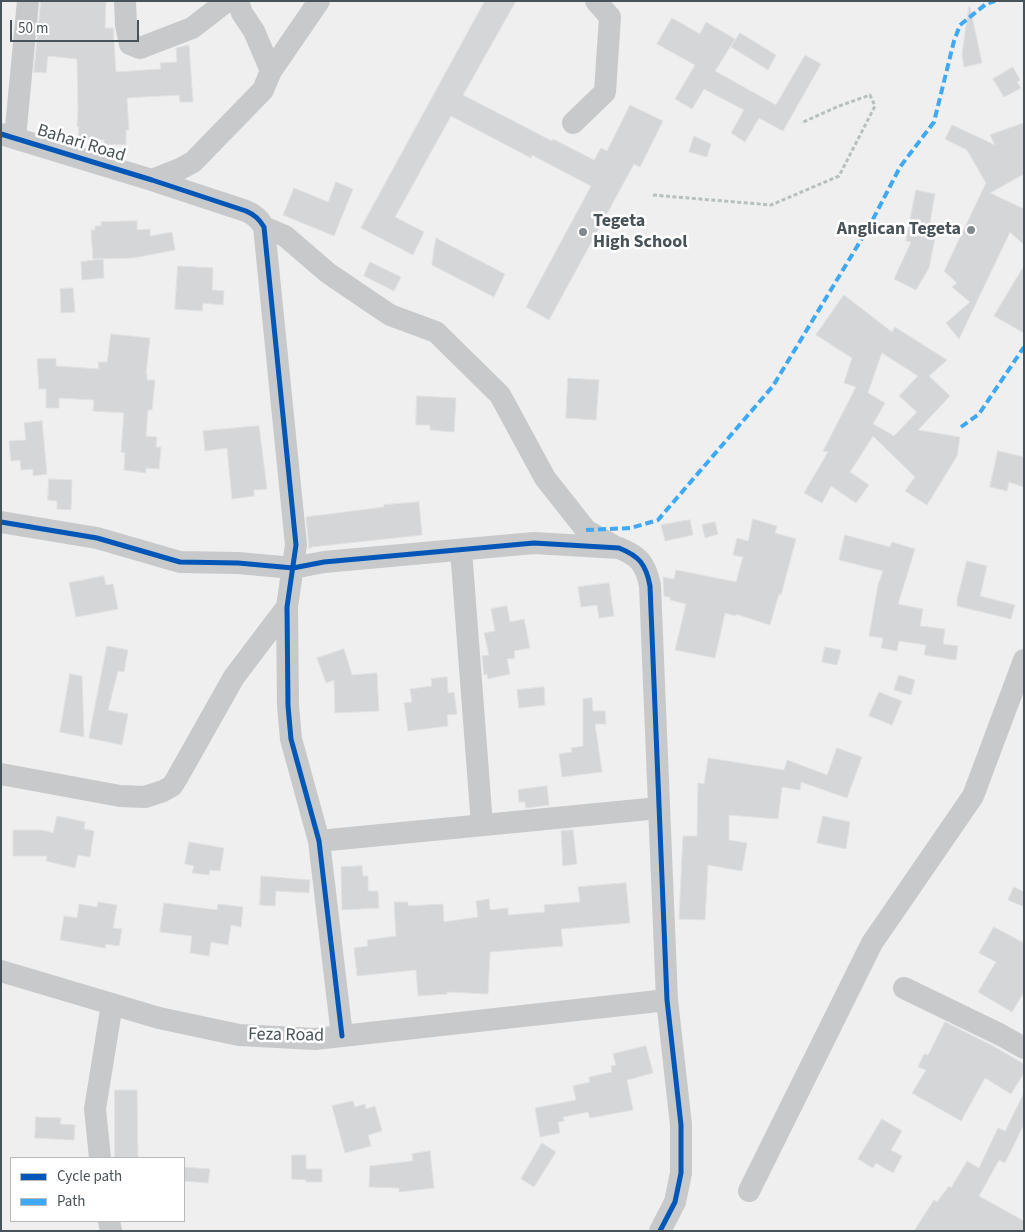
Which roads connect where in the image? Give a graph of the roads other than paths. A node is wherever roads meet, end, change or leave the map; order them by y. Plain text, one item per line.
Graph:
1 (28, 1) edge
2 (125, 1) edge
3 (227, 1) edge
4 (238, 1) edge
5 (319, 1) edge
6 (596, 1) edge
7 (271, 71) junction
8 (573, 123) dead end
9 (8, 136) edge
10 (152, 180) junction
11 (264, 227) junction
12 (1, 522) edge
13 (619, 548) junction
14 (461, 550) junction
15 (292, 568) junction
16 (287, 607) junction
17 (1024, 660) edge
18 (1, 774) edge
19 (659, 808) junction
20 (482, 825) junction
21 (319, 841) junction
22 (1, 971) edge
23 (904, 988) dead end
24 (668, 1000) junction
25 (112, 1004) junction
26 (342, 1036) junction
27 (1024, 1048) edge
28 (100, 1157) edge
29 (749, 1191) dead end
30 (660, 1231) edge

1 - 9 street
2 - 3 street
4 - 7 street
5 - 7 street
6 - 8 street
7 - 10 street
9 - 10 street, Bahari Road
10 - 11 street, Bahari Road
11 - 13 street, Bahari Road
11 - 15 street
12 - 15 street
13 - 14 street
13 - 19 street, Bahari Road
14 - 15 street
14 - 20 street
15 - 16 street
16 - 18 street
16 - 21 street
17 - 29 street
19 - 20 street
19 - 24 street, Bahari Road
20 - 21 street
21 - 26 street
22 - 25 street, Feza Road
23 - 27 street
24 - 26 street, Feza Road
24 - 30 street, Bahari Road
25 - 26 street, Feza Road
25 - 28 street

